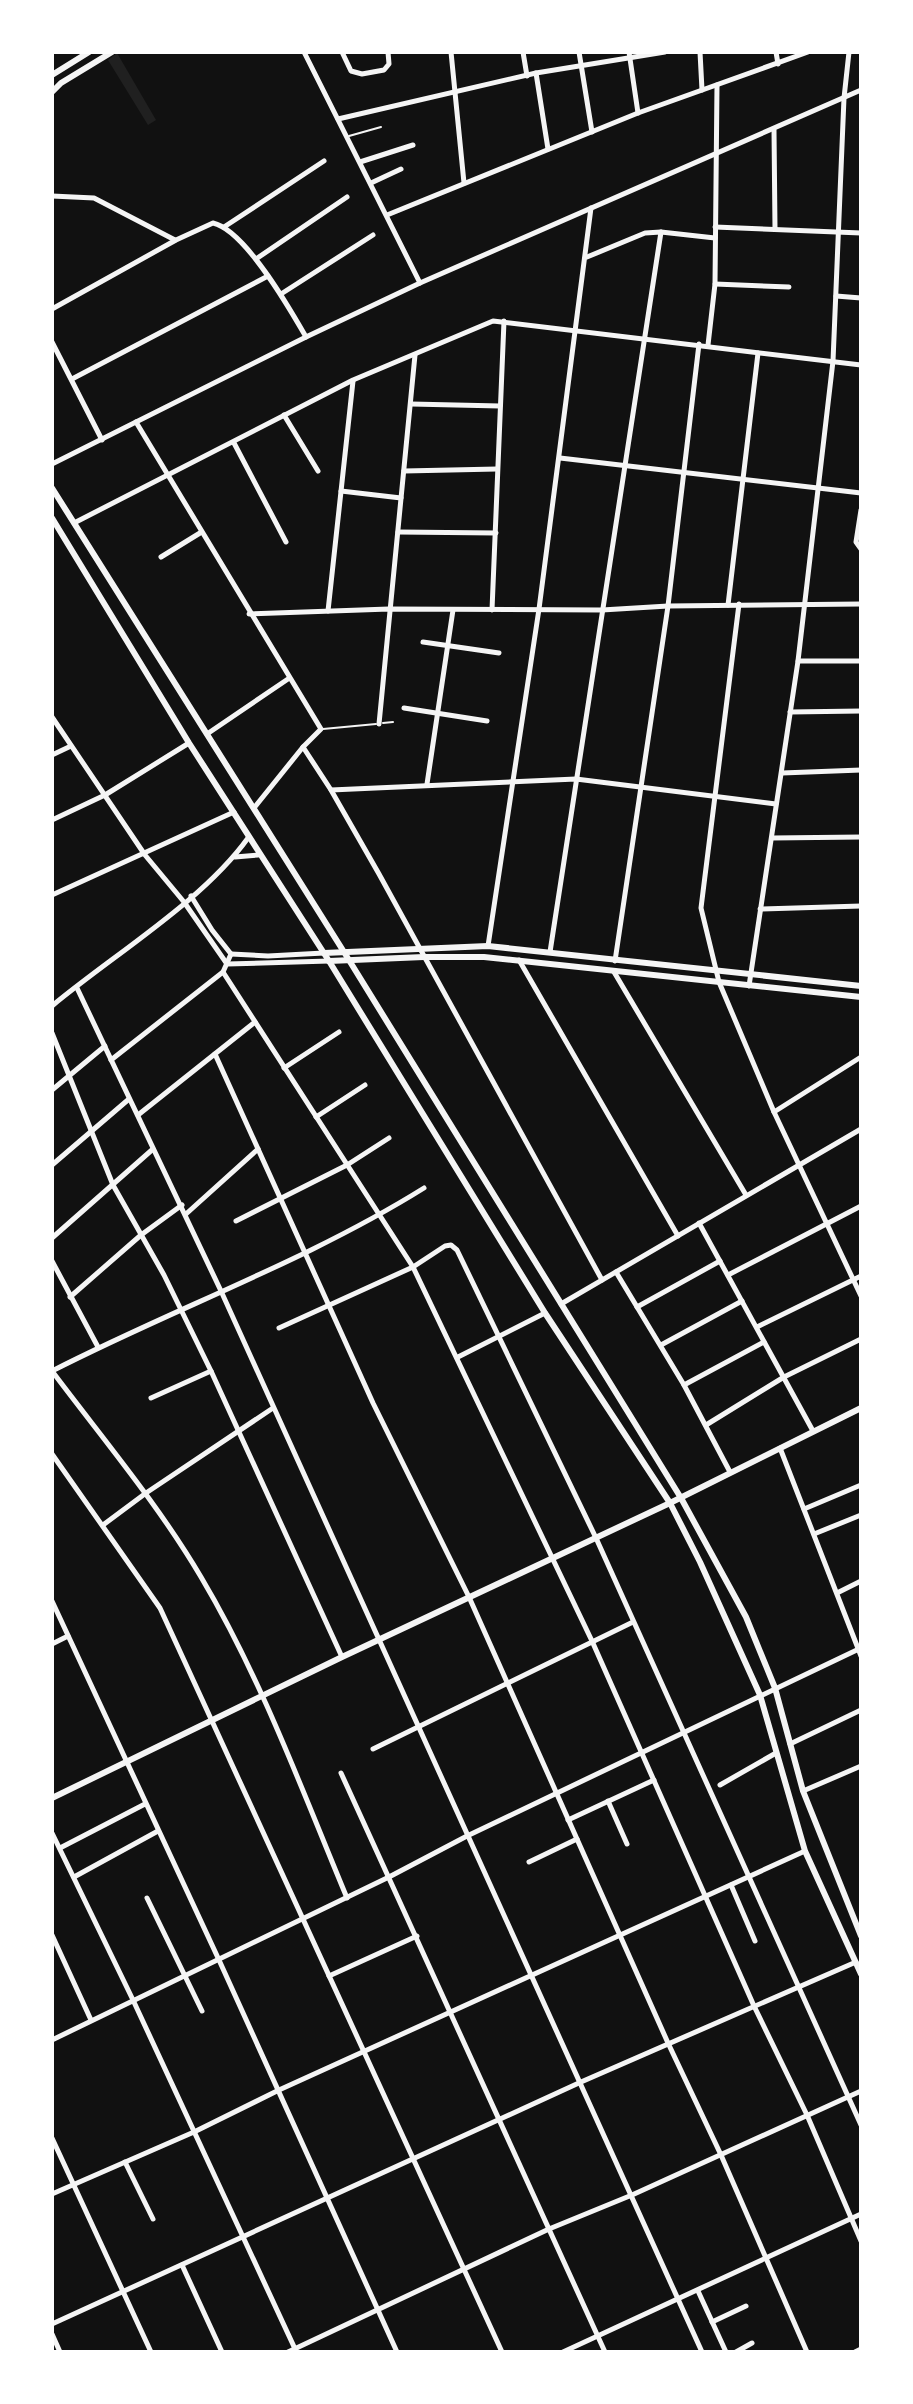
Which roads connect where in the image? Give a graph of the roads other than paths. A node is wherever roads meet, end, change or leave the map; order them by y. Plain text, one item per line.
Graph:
1 (89, 52) edge
2 (112, 52) edge
3 (304, 52) edge
4 (342, 52) edge
5 (388, 52) edge
6 (451, 52) edge
7 (523, 52) edge
8 (579, 52) edge
9 (665, 52) edge
10 (700, 52) edge
11 (776, 52) edge
12 (808, 52) edge
13 (849, 52) edge
14 (630, 55) edge
15 (778, 64) junction
16 (580, 65) junction
17 (536, 73) junction
18 (52, 75) edge
19 (527, 76) junction
20 (717, 85) junction
21 (702, 90) junction
22 (861, 90) edge
23 (52, 92) edge
24 (454, 92) junction
25 (844, 98) junction
26 (638, 113) junction
27 (338, 119) junction
28 (381, 127) dead end
29 (774, 130) junction
30 (592, 132) junction
31 (347, 137) junction
32 (413, 145) dead end
33 (548, 149) junction
34 (716, 155) junction
35 (324, 161) dead end
36 (360, 162) junction
37 (401, 169) dead end
38 (371, 183) junction
39 (464, 183) junction
40 (52, 196) edge
41 (347, 197) dead end
42 (591, 207) junction
43 (387, 215) junction
44 (224, 227) junction
45 (715, 227) junction
46 (775, 229) junction
47 (661, 232) junction
48 (861, 233) edge
49 (840, 234) junction
50 (373, 235) dead end
51 (715, 238) junction
52 (176, 240) junction
53 (586, 257) junction
54 (256, 259) junction
55 (268, 276) junction
56 (420, 283) junction
57 (715, 284) junction
58 (789, 287) dead end
59 (281, 294) junction
60 (836, 296) junction
61 (861, 298) edge
62 (52, 309) edge
63 (504, 321) junction
64 (576, 329) junction
65 (306, 337) junction
66 (646, 337) junction
67 (52, 342) edge
68 (699, 344) junction
69 (708, 345) junction
70 (758, 353) junction
71 (415, 355) junction
72 (833, 361) junction
73 (861, 365) edge
74 (72, 379) junction
75 (353, 380) junction
76 (411, 404) junction
77 (500, 406) junction
78 (284, 415) junction
79 (136, 422) junction
80 (102, 440) junction
81 (234, 443) junction
82 (560, 458) junction
83 (52, 464) edge
84 (624, 466) junction
85 (497, 469) junction
86 (318, 471) dead end
87 (404, 471) junction
88 (683, 472) junction
89 (167, 475) junction
90 (742, 479) junction
91 (52, 488) edge
92 (817, 490) junction
93 (341, 491) junction
94 (861, 493) edge
95 (401, 498) junction
96 (861, 513) edge
97 (52, 518) edge
98 (74, 523) junction
99 (56, 531) edge
100 (398, 532) junction
101 (200, 533) junction
102 (496, 533) junction
103 (286, 542) dead end
104 (861, 549) edge
105 (161, 557) dead end
106 (739, 604) junction
107 (861, 604) edge
108 (728, 605) junction
109 (804, 605) junction
110 (668, 606) junction
111 (389, 609) junction
112 (539, 609) junction
113 (453, 610) junction
114 (492, 610) junction
115 (602, 610) junction
116 (328, 611) junction
117 (249, 614) junction
118 (423, 642) dead end
119 (447, 645) junction
120 (499, 653) dead end
121 (798, 661) junction
122 (861, 661) edge
123 (288, 679) junction
124 (404, 708) dead end
125 (861, 711) edge
126 (438, 712) junction
127 (790, 712) junction
128 (52, 717) edge
129 (487, 721) dead end
130 (393, 722) dead end
131 (379, 724) junction
132 (321, 729) junction
133 (207, 734) junction
134 (189, 743) junction
135 (71, 746) junction
136 (303, 747) junction
137 (52, 755) edge
138 (861, 770) edge
139 (782, 773) junction
140 (576, 779) junction
141 (512, 781) junction
142 (427, 784) junction
143 (642, 786) junction
144 (331, 790) junction
145 (105, 795) junction
146 (715, 795) junction
147 (776, 804) junction
148 (254, 808) junction
149 (234, 812) junction
150 (52, 820) edge
151 (861, 837) edge
152 (248, 838) junction
153 (772, 838) junction
154 (145, 855) junction
155 (258, 855) junction
156 (234, 857) junction
157 (52, 895) edge
158 (191, 896) junction
159 (184, 902) junction
160 (861, 906) edge
161 (760, 909) junction
162 (488, 946) junction
163 (419, 947) junction
164 (344, 952) junction
165 (550, 952) junction
166 (324, 953) junction
167 (231, 954) junction
168 (424, 957) junction
169 (519, 960) junction
170 (329, 961) junction
171 (349, 961) junction
172 (615, 961) junction
173 (227, 964) junction
174 (717, 970) junction
175 (223, 972) junction
176 (614, 972) junction
177 (750, 974) junction
178 (719, 982) junction
179 (749, 986) junction
180 (861, 986) edge
181 (77, 988) junction
182 (52, 992) edge
183 (861, 997) edge
184 (58, 1001) junction
185 (52, 1006) edge
186 (255, 1022) junction
187 (339, 1032) dead end
188 (52, 1033) edge
189 (105, 1046) junction
190 (215, 1054) junction
191 (861, 1057) edge
192 (111, 1060) junction
193 (284, 1068) junction
194 (70, 1075) junction
195 (365, 1085) dead end
196 (52, 1090) edge
197 (129, 1099) junction
198 (774, 1112) junction
199 (138, 1115) junction
200 (316, 1117) junction
201 (861, 1129) edge
202 (92, 1131) junction
203 (389, 1138) dead end
204 (153, 1149) junction
205 (258, 1149) junction
206 (52, 1165) edge
207 (347, 1165) junction
208 (799, 1165) junction
209 (113, 1185) junction
210 (424, 1188) dead end
211 (746, 1195) junction
212 (280, 1199) junction
213 (182, 1205) junction
214 (861, 1206) edge
215 (186, 1214) junction
216 (380, 1215) junction
217 (236, 1221) dead end
218 (827, 1222) junction
219 (699, 1223) junction
220 (141, 1235) junction
221 (678, 1236) junction
222 (52, 1238) edge
223 (306, 1253) junction
224 (52, 1261) edge
225 (720, 1261) junction
226 (413, 1267) junction
227 (616, 1272) junction
228 (728, 1275) junction
229 (861, 1276) edge
230 (602, 1280) junction
231 (854, 1280) junction
232 (221, 1291) junction
233 (861, 1296) edge
234 (70, 1297) junction
235 (742, 1301) junction
236 (561, 1304) junction
237 (329, 1305) junction
238 (637, 1307) junction
239 (181, 1310) junction
240 (545, 1313) junction
241 (757, 1327) junction
242 (279, 1328) dead end
243 (498, 1337) junction
244 (861, 1339) edge
245 (765, 1342) junction
246 (661, 1345) junction
247 (98, 1347) junction
248 (458, 1357) junction
249 (52, 1371) edge
250 (211, 1371) junction
251 (784, 1377) junction
252 (684, 1385) junction
253 (151, 1398) dead end
254 (273, 1408) junction
255 (861, 1408) edge
256 (706, 1425) junction
257 (237, 1431) junction
258 (813, 1431) junction
259 (780, 1447) junction
260 (52, 1454) edge
261 (730, 1472) junction
262 (861, 1485) edge
263 (146, 1493) junction
264 (681, 1498) junction
265 (670, 1503) junction
266 (804, 1509) junction
267 (861, 1515) edge
268 (103, 1525) junction
269 (814, 1534) junction
270 (596, 1538) junction
271 (551, 1559) junction
272 (861, 1581) edge
273 (837, 1593) junction
274 (469, 1597) junction
275 (52, 1601) edge
276 (633, 1622) junction
277 (68, 1636) junction
278 (380, 1639) junction
279 (592, 1641) junction
280 (52, 1644) edge
281 (860, 1651) edge
282 (342, 1657) junction
283 (506, 1685) junction
284 (775, 1688) junction
285 (760, 1695) junction
286 (263, 1697) junction
287 (861, 1710) edge
288 (213, 1720) junction
289 (418, 1728) junction
290 (686, 1733) junction
291 (789, 1744) junction
292 (373, 1749) dead end
293 (776, 1753) junction
294 (641, 1755) junction
295 (126, 1762) junction
296 (861, 1766) edge
297 (341, 1773) dead end
298 (654, 1780) junction
299 (720, 1785) dead end
300 (803, 1791) junction
301 (558, 1795) junction
302 (52, 1798) edge
303 (608, 1801) junction
304 (145, 1804) junction
305 (568, 1820) junction
306 (158, 1831) junction
307 (52, 1833) edge
308 (467, 1836) junction
309 (577, 1839) junction
310 (627, 1844) dead end
311 (60, 1848) junction
312 (805, 1851) junction
313 (529, 1862) dead end
314 (74, 1877) junction
315 (389, 1877) junction
316 (749, 1877) junction
317 (731, 1885) junction
318 (705, 1895) junction
319 (147, 1898) dead end
320 (347, 1898) junction
321 (302, 1920) junction
322 (52, 1935) edge
323 (620, 1935) junction
324 (417, 1936) junction
325 (861, 1936) edge
326 (755, 1941) dead end
327 (219, 1960) junction
328 (856, 1962) junction
329 (531, 1974) junction
330 (861, 1974) edge
331 (329, 1976) junction
332 (185, 1977) junction
333 (798, 1988) junction
334 (133, 2000) junction
335 (754, 2006) junction
336 (202, 2011) dead end
337 (451, 2011) junction
338 (91, 2020) junction
339 (52, 2040) edge
340 (668, 2043) junction
341 (364, 2051) junction
342 (581, 2082) junction
343 (279, 2090) junction
344 (861, 2091) edge
345 (847, 2097) junction
346 (807, 2115) junction
347 (500, 2119) junction
348 (861, 2125) edge
349 (194, 2132) junction
350 (52, 2138) edge
351 (721, 2155) junction
352 (414, 2158) junction
353 (125, 2162) junction
354 (73, 2184) junction
355 (52, 2194) edge
356 (632, 2195) junction
357 (326, 2199) junction
358 (861, 2214) edge
359 (851, 2218) junction
360 (153, 2219) dead end
361 (549, 2229) junction
362 (241, 2238) junction
363 (861, 2241) edge
364 (767, 2259) junction
365 (182, 2265) junction
366 (465, 2271) junction
367 (698, 2291) junction
368 (123, 2292) junction
369 (679, 2300) junction
370 (746, 2306) dead end
371 (378, 2310) junction
372 (712, 2322) junction
373 (52, 2324) edge
374 (52, 2334) edge
375 (598, 2336) junction
376 (752, 2343) dead end
377 (861, 2349) edge
378 (296, 2350) edge
379 (60, 2352) edge
380 (151, 2352) edge
381 (222, 2352) edge
382 (288, 2352) edge
383 (397, 2352) edge
384 (502, 2352) edge
385 (563, 2352) edge
386 (605, 2352) edge
387 (702, 2352) edge
388 (726, 2352) edge
389 (736, 2352) edge
390 (807, 2352) edge
391 (855, 2352) edge

1 - 18 main road
2 - 23 main road
3 - 27 street
4 - 5 street
6 - 24 street
7 - 19 street
8 - 16 street
9 - 14 street
10 - 21 street
11 - 15 street
12 - 15 street
13 - 25 street
14 - 16 street
14 - 26 street
15 - 20 street
16 - 17 street
16 - 30 street
17 - 19 street
17 - 33 street
19 - 24 street
20 - 21 street
20 - 34 street
21 - 26 street
22 - 25 street
24 - 27 street
24 - 39 street
25 - 29 street
25 - 49 street
26 - 30 street
27 - 31 street
28 - 31 lane
29 - 34 street
29 - 46 street
30 - 33 street
31 - 36 street
32 - 36 street
33 - 39 street
34 - 42 street
34 - 45 street
35 - 44 street
36 - 38 street
37 - 38 street
38 - 43 street
39 - 43 street
40 - 52 street
41 - 54 street
42 - 53 street
42 - 56 street
43 - 56 street
44 - 52 street
44 - 54 street
45 - 46 street
45 - 51 street
46 - 49 street
47 - 51 street
47 - 53 street
47 - 66 street
48 - 49 street
49 - 60 street
50 - 59 street
51 - 57 street
52 - 62 street
53 - 64 street
54 - 55 street
55 - 59 street
55 - 74 street
56 - 65 street
57 - 58 street
57 - 69 street
59 - 65 street
60 - 61 street
60 - 72 street
63 - 64 street
63 - 71 street
63 - 77 street
64 - 66 street
64 - 82 street
65 - 79 street
66 - 68 street
66 - 84 street
67 - 74 street
68 - 69 street
68 - 88 street
69 - 70 street
70 - 72 street
70 - 90 street
71 - 75 street
71 - 76 street
72 - 73 street
72 - 92 street
74 - 80 street
75 - 78 street
75 - 93 street
76 - 77 street
76 - 87 street
77 - 85 street
78 - 81 street
78 - 86 street
79 - 80 street
79 - 89 street
80 - 83 street
81 - 89 street
81 - 103 street
82 - 84 street
82 - 112 street
84 - 88 street
84 - 115 street
85 - 87 street
85 - 102 street
87 - 95 street
88 - 90 street
88 - 110 street
89 - 98 street
89 - 101 street
90 - 92 street
90 - 108 street
91 - 98 main road
92 - 94 street
92 - 109 street
93 - 95 street
93 - 116 street
95 - 100 street
96 - 104 street
97 - 99 main road
98 - 133 main road
99 - 134 main road
100 - 102 street
100 - 111 street
101 - 105 street
101 - 117 street
102 - 114 street
106 - 108 street
106 - 109 street
106 - 146 street
107 - 109 street
108 - 110 street
109 - 121 street
110 - 115 street
110 - 143 street
111 - 113 street
111 - 116 street
111 - 131 street
112 - 114 street
112 - 115 street
112 - 141 street
113 - 114 street
113 - 119 street
115 - 140 street
116 - 117 street
117 - 123 street
118 - 119 street
119 - 120 street
119 - 126 street
121 - 122 street
121 - 127 street
123 - 132 street
123 - 133 street
124 - 126 street
125 - 127 street
126 - 129 street
126 - 142 street
127 - 139 street
128 - 135 street
130 - 131 lane
131 - 132 lane
132 - 136 street
133 - 148 main road
134 - 145 street
134 - 149 main road
135 - 137 street
135 - 145 street
136 - 144 street
136 - 148 street
138 - 139 street
139 - 147 street
140 - 141 street
140 - 143 street
140 - 165 street
141 - 142 street
141 - 162 street
142 - 144 street
143 - 146 street
143 - 172 street
144 - 163 street
145 - 150 street
145 - 154 street
146 - 147 street
146 - 174 street
147 - 153 street
148 - 164 main road
149 - 152 main road
149 - 154 street
151 - 153 street
152 - 155 main road
152 - 156 street
153 - 161 street
154 - 157 street
154 - 159 street
155 - 156 street
155 - 166 main road
156 - 158 street
158 - 159 street
158 - 167 street
159 - 173 street
159 - 181 street
160 - 161 street
161 - 177 street
162 - 163 main road
162 - 165 main road
163 - 164 main road
163 - 168 street
164 - 166 main road
164 - 171 main road
165 - 172 main road
166 - 167 street
166 - 170 main road
167 - 173 street
168 - 169 main road
168 - 171 main road
168 - 230 street
169 - 176 main road
169 - 221 street
170 - 171 main road
170 - 173 street
170 - 240 main road
171 - 236 main road
172 - 174 main road
173 - 175 street
174 - 177 main road
174 - 178 street
175 - 186 street
175 - 192 street
176 - 178 main road
176 - 211 street
177 - 179 street
177 - 180 main road
178 - 179 main road
178 - 198 street
179 - 183 main road
181 - 184 street
181 - 189 street
182 - 184 street
184 - 185 street
186 - 190 street
186 - 193 street
187 - 193 street
188 - 194 street
189 - 192 street
189 - 194 street
190 - 199 street
190 - 205 street
191 - 198 street
192 - 197 street
193 - 200 street
194 - 196 street
194 - 202 street
195 - 200 street
197 - 199 street
197 - 202 street
198 - 208 street
199 - 204 street
200 - 207 street
201 - 208 street
202 - 206 street
202 - 209 street
203 - 207 street
204 - 209 street
204 - 213 street
205 - 212 street
205 - 215 street
207 - 212 street
207 - 216 street
208 - 211 street
208 - 218 street
209 - 220 street
209 - 222 street
210 - 216 street
211 - 219 street
212 - 217 street
212 - 223 street
213 - 215 street
213 - 220 street
214 - 218 street
215 - 232 street
216 - 223 street
216 - 226 street
218 - 228 street
218 - 231 street
219 - 221 street
219 - 225 street
220 - 234 street
220 - 239 street
221 - 227 street
223 - 232 street
223 - 237 street
224 - 234 street
225 - 228 street
225 - 238 street
226 - 237 street
226 - 243 street
226 - 248 street
227 - 230 street
227 - 238 street
228 - 235 street
229 - 231 street
230 - 236 street
231 - 233 street
231 - 241 street
232 - 239 street
232 - 254 street
234 - 247 street
235 - 241 street
235 - 246 street
236 - 264 main road
237 - 242 street
237 - 274 street
238 - 246 street
239 - 247 street
239 - 250 street
240 - 243 street
240 - 265 main road
241 - 245 street
243 - 248 street
243 - 270 street
244 - 251 street
245 - 251 street
245 - 252 street
246 - 252 street
247 - 249 street
248 - 271 street
249 - 263 street
250 - 253 street
250 - 257 street
251 - 256 street
251 - 258 street
252 - 256 street
254 - 257 street
254 - 278 street
255 - 258 main road
256 - 261 street
257 - 263 street
257 - 282 street
258 - 259 main road
259 - 261 main road
259 - 266 street
260 - 268 street
261 - 264 main road
262 - 266 street
263 - 268 street
263 - 286 street
264 - 265 main road
264 - 284 main road
265 - 270 main road
265 - 285 main road
266 - 269 street
267 - 269 street
268 - 288 street
269 - 273 street
270 - 271 main road
270 - 276 street
271 - 274 main road
271 - 279 street
272 - 273 street
273 - 281 street
274 - 278 main road
274 - 283 street
275 - 277 street
276 - 279 street
276 - 290 street
277 - 280 street
277 - 295 street
278 - 282 main road
278 - 289 street
279 - 283 street
279 - 294 street
281 - 284 street
282 - 286 main road
283 - 289 street
283 - 301 street
284 - 285 street
284 - 291 main road
285 - 290 street
285 - 293 main road
286 - 288 main road
286 - 320 street
287 - 291 street
288 - 295 main road
288 - 321 street
289 - 292 street
289 - 308 street
290 - 294 street
290 - 316 street
291 - 300 main road
293 - 299 street
293 - 312 main road
294 - 298 street
294 - 301 street
295 - 302 main road
295 - 304 street
296 - 300 street
297 - 315 street
298 - 303 street
298 - 318 street
300 - 325 main road
301 - 305 street
301 - 308 street
303 - 305 street
303 - 310 street
304 - 306 street
304 - 311 street
305 - 309 street
306 - 314 street
306 - 327 street
307 - 311 street
308 - 315 street
308 - 329 street
309 - 313 street
309 - 323 street
311 - 314 street
312 - 316 street
312 - 328 main road
314 - 334 street
315 - 320 street
315 - 324 street
316 - 317 street
316 - 333 street
317 - 318 street
317 - 326 street
318 - 323 street
318 - 335 street
319 - 332 street
320 - 321 street
321 - 327 street
321 - 331 street
322 - 338 street
323 - 329 street
323 - 340 street
324 - 331 street
324 - 337 street
327 - 332 street
327 - 343 street
328 - 330 main road
328 - 333 street
329 - 337 street
329 - 342 street
331 - 341 street
332 - 334 street
332 - 336 street
333 - 335 street
333 - 345 street
334 - 338 street
334 - 349 street
335 - 340 street
335 - 346 street
337 - 341 street
337 - 347 street
338 - 339 street
340 - 342 street
340 - 351 street
341 - 343 street
341 - 352 street
342 - 347 street
342 - 356 street
343 - 349 street
343 - 357 street
344 - 345 street
345 - 346 street
345 - 348 street
346 - 351 street
346 - 359 street
347 - 352 street
347 - 361 street
349 - 353 street
349 - 362 street
350 - 354 street
351 - 356 street
351 - 364 street
352 - 357 street
352 - 366 street
353 - 354 street
353 - 360 street
354 - 355 street
354 - 368 street
356 - 361 street
356 - 369 street
357 - 362 street
357 - 371 street
358 - 359 street
359 - 363 street
359 - 364 street
361 - 366 street
361 - 375 street
362 - 365 street
362 - 378 street
364 - 367 street
364 - 390 street
365 - 368 street
365 - 381 street
366 - 371 street
366 - 384 street
367 - 369 street
367 - 372 street
368 - 373 street
368 - 380 street
369 - 375 street
369 - 387 street
370 - 372 street
371 - 378 street
371 - 383 street
372 - 388 street
374 - 379 street
375 - 385 street
375 - 386 street
376 - 389 street
377 - 391 street
378 - 382 street

